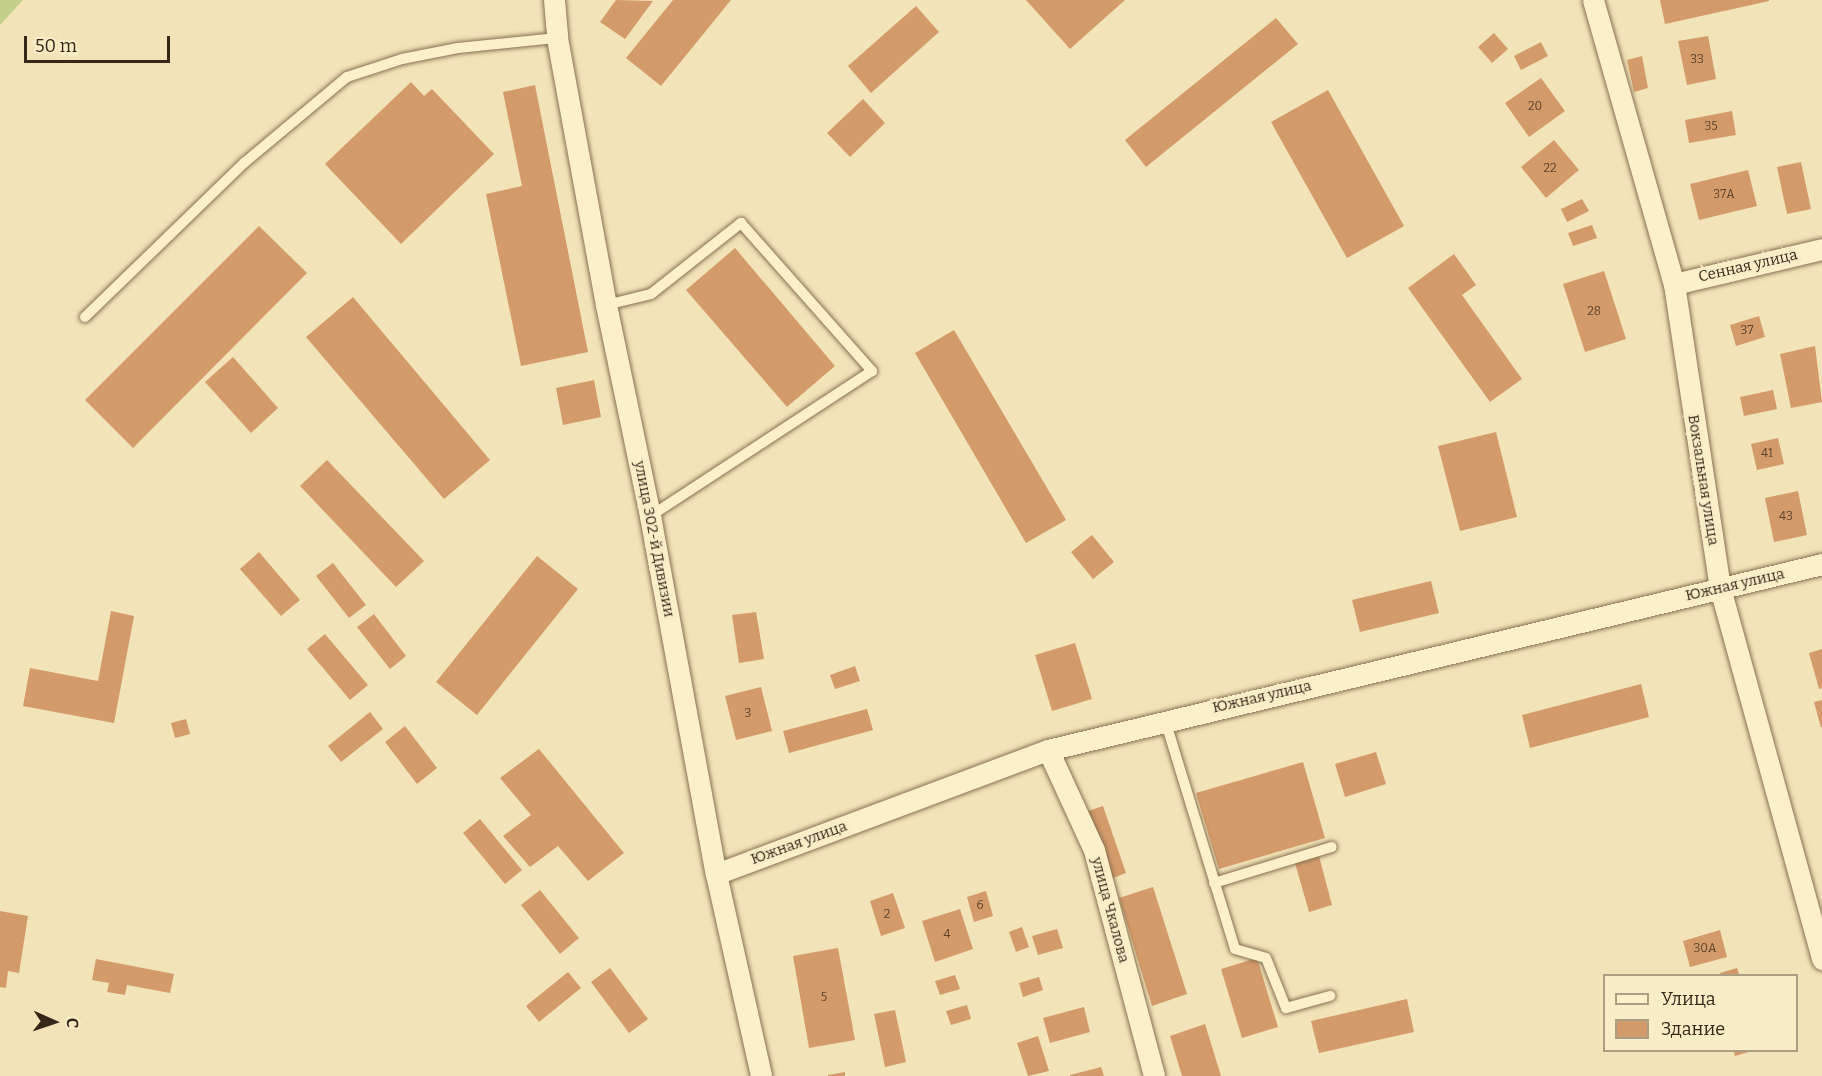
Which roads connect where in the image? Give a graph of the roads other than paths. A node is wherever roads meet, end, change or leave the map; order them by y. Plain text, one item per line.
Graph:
1 (554, 0) edge
2 (1593, 0) edge
3 (556, 38) junction
4 (1822, 249) edge
5 (1674, 284) junction
6 (606, 305) junction
7 (85, 317) dead end
8 (651, 516) junction
9 (1822, 564) edge
10 (1720, 588) junction
11 (1165, 720) junction
12 (1048, 750) junction
13 (1332, 846) dead end
14 (716, 874) junction
15 (1214, 883) junction
16 (1822, 958) edge
17 (1330, 996) dead end
18 (760, 1076) edge
19 (1154, 1076) edge

1 - 3 street, улица 302-й Дивизии
2 - 5 street, Вокзальная улица
3 - 6 street, улица 302-й Дивизии
3 - 7 lane
4 - 5 street, Сенная улица
5 - 10 street, Вокзальная улица
6 - 8 street, улица 302-й Дивизии
6 - 8 lane
8 - 14 street, улица 302-й Дивизии
9 - 10 street, Южная улица
10 - 11 street, Южная улица
10 - 16 street, Вокзальная улица
11 - 12 street, Южная улица
11 - 15 lane
12 - 14 street, Южная улица
12 - 19 street, улица Чкалова
13 - 15 lane
14 - 18 street, улица 302-й Дивизии
15 - 17 lane

